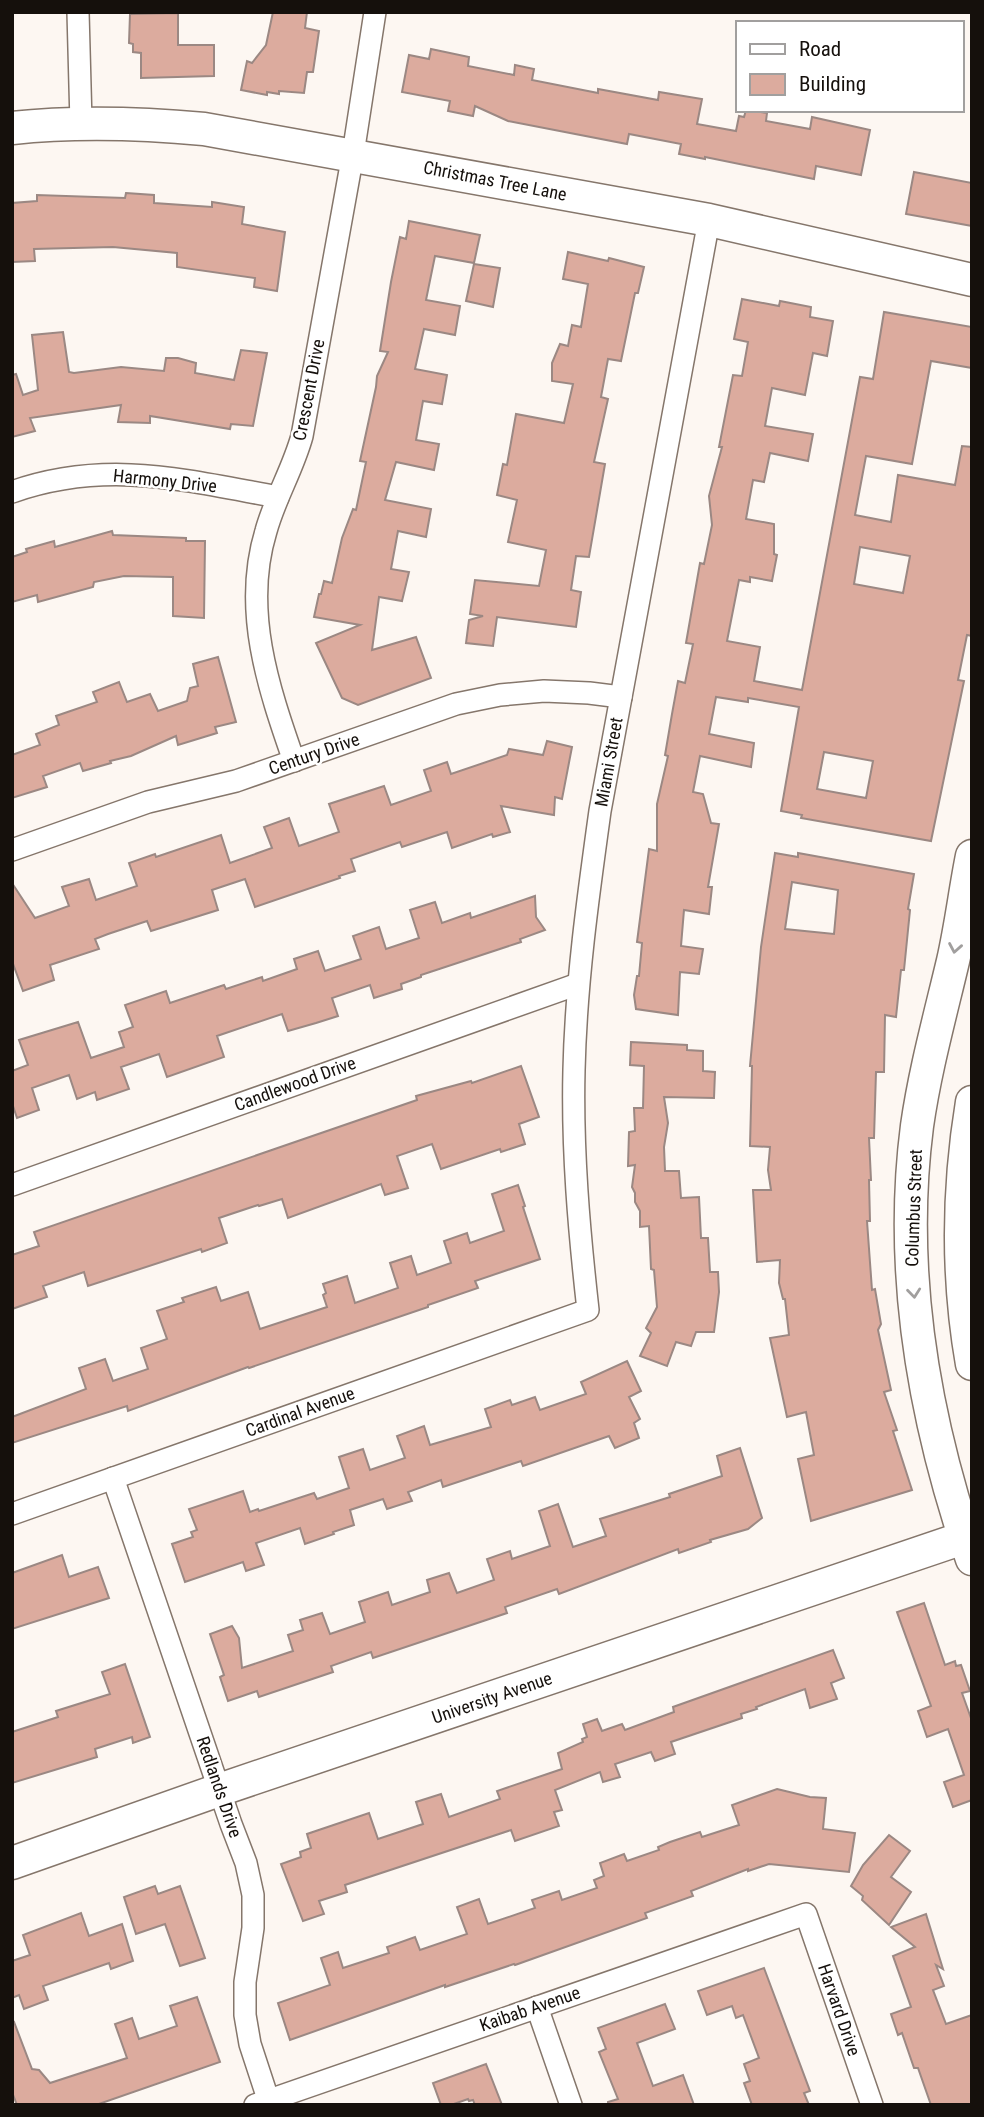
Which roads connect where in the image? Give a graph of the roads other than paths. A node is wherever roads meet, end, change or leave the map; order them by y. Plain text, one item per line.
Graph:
1 (78, 12) edge
2 (374, 12) edge
3 (81, 123) junction
4 (12, 128) edge
5 (354, 154) junction
6 (709, 220) junction
7 (972, 280) edge
8 (12, 492) edge
9 (278, 497) junction
10 (621, 697) junction
11 (293, 761) junction
12 (12, 850) edge
13 (972, 856) edge
14 (578, 984) junction
15 (972, 1102) edge
16 (12, 1185) edge
17 (588, 1310) joint
18 (972, 1364) edge
19 (113, 1478) junction
20 (12, 1514) edge
21 (969, 1544) edge
22 (219, 1790) junction
23 (12, 1863) edge
24 (806, 1914) joint
25 (537, 2007) junction
26 (265, 2103) edge
27 (571, 2105) edge
28 (872, 2105) edge

1 - 3 street
2 - 5 street, Crescent Drive
3 - 4 street, Christmas Tree Lane
3 - 5 street, Christmas Tree Lane
5 - 6 street, Christmas Tree Lane
5 - 9 street, Crescent Drive
6 - 7 street, Christmas Tree Lane
6 - 10 street, Miami Street
8 - 9 street, Harmony Drive
9 - 11 street, Crescent Drive
10 - 11 street, Century Drive
10 - 14 street, Miami Street
11 - 12 street, Century Drive
13 -> 21 street, Columbus Street
14 - 16 street, Candlewood Drive
14 - 17 street, Miami Street
15 - 18 street
17 - 19 street, Cardinal Avenue
19 - 20 street, Cardinal Avenue
19 - 22 street, Redlands Drive
21 - 22 street, University Avenue
22 - 23 street, University Avenue
22 - 26 street, Redlands Drive
24 - 25 street, Kaibab Avenue
24 - 28 street, Harvard Drive
25 - 26 street, Kaibab Avenue
25 - 27 street

